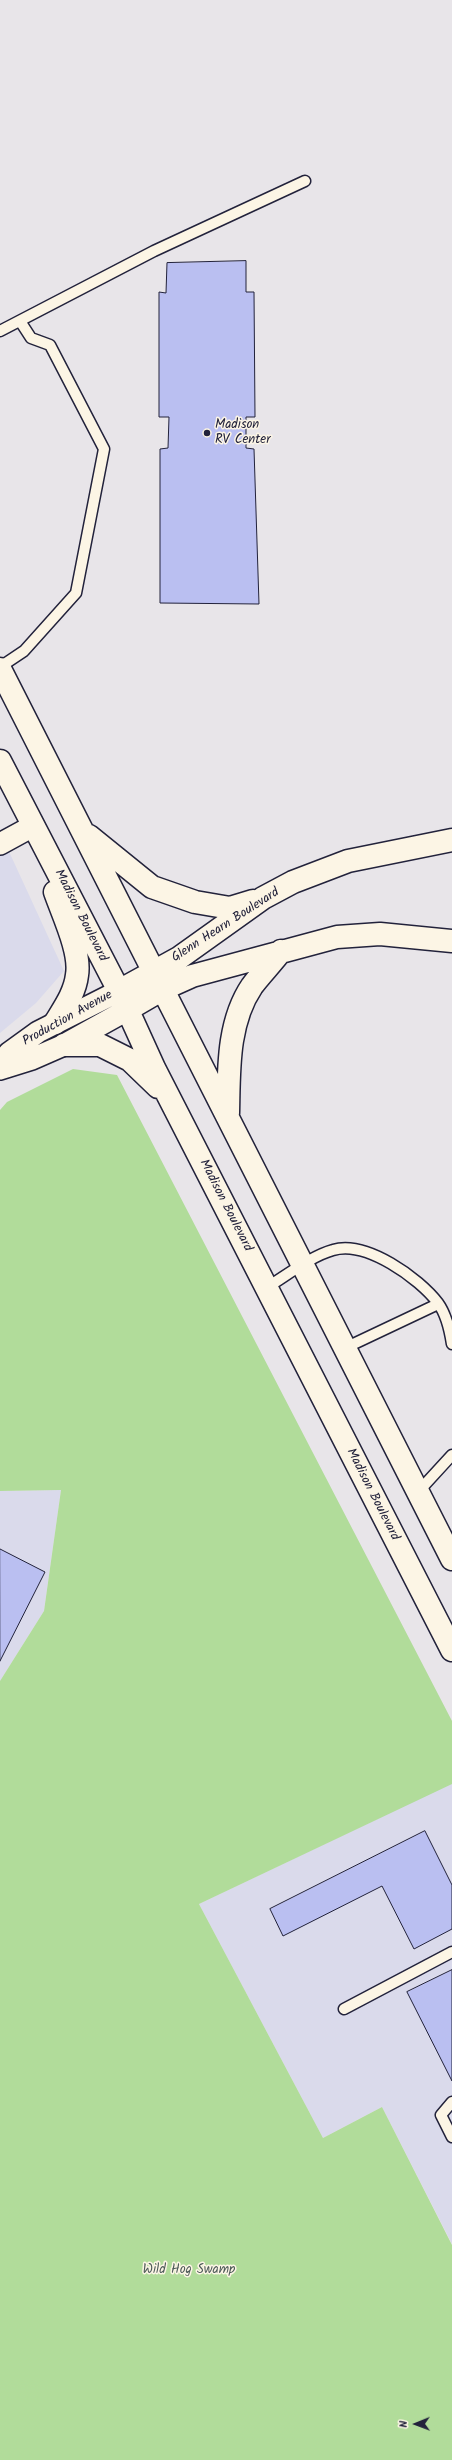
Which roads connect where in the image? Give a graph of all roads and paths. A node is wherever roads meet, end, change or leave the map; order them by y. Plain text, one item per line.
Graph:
1 (305, 181) dead end
2 (20, 321) junction
3 (0, 331) edge
4 (0, 668) edge
5 (0, 761) edge
6 (33, 826) junction
7 (81, 829) junction
8 (452, 840) edge
9 (0, 844) edge
10 (264, 898) junction
11 (452, 941) edge
12 (281, 951) junction
13 (158, 980) junction
14 (123, 1000) junction
15 (55, 1023) junction
16 (64, 1045) junction
17 (2, 1068) edge
18 (170, 1099) junction
19 (228, 1117) junction
20 (303, 1266) junction
21 (266, 1288) junction
22 (438, 1304) junction
23 (452, 1344) edge
24 (345, 1348) junction
25 (452, 1455) edge
26 (418, 1492) junction
27 (452, 1559) edge
28 (452, 1650) edge
29 (452, 1952) edge
30 (344, 2009) dead end
31 (452, 2102) edge
32 (452, 2137) edge

1 - 2 lane
2 - 3 lane
2 - 4 lane
4 - 7 main road
5 - 6 main road, Madison Boulevard
6 - 9 street
6 - 14 main road, Madison Boulevard
6 - 15 main road
7 - 10 main road
7 - 13 main road
8 - 10 main road, Glenn Hearn Boulevard
10 - 13 main road, Glenn Hearn Boulevard
11 - 12 main road, Glenn Hearn Boulevard
12 - 13 main road, Glenn Hearn Boulevard
12 - 19 main road
13 - 14 main road, Glenn Hearn Boulevard
13 - 19 main road
14 - 15 street, Production Avenue
14 - 16 street, Production Avenue
14 - 18 main road, Madison Boulevard
15 - 17 street, Production Avenue
16 - 17 street, Production Avenue
16 - 18 main road
18 - 21 main road, Madison Boulevard
19 - 20 main road
20 - 21 lane
20 - 22 lane
20 - 24 main road
21 - 28 main road, Madison Boulevard
22 - 23 lane
22 - 24 lane
24 - 26 main road
25 - 26 lane
26 - 27 main road
29 - 30 lane
31 - 32 lane

